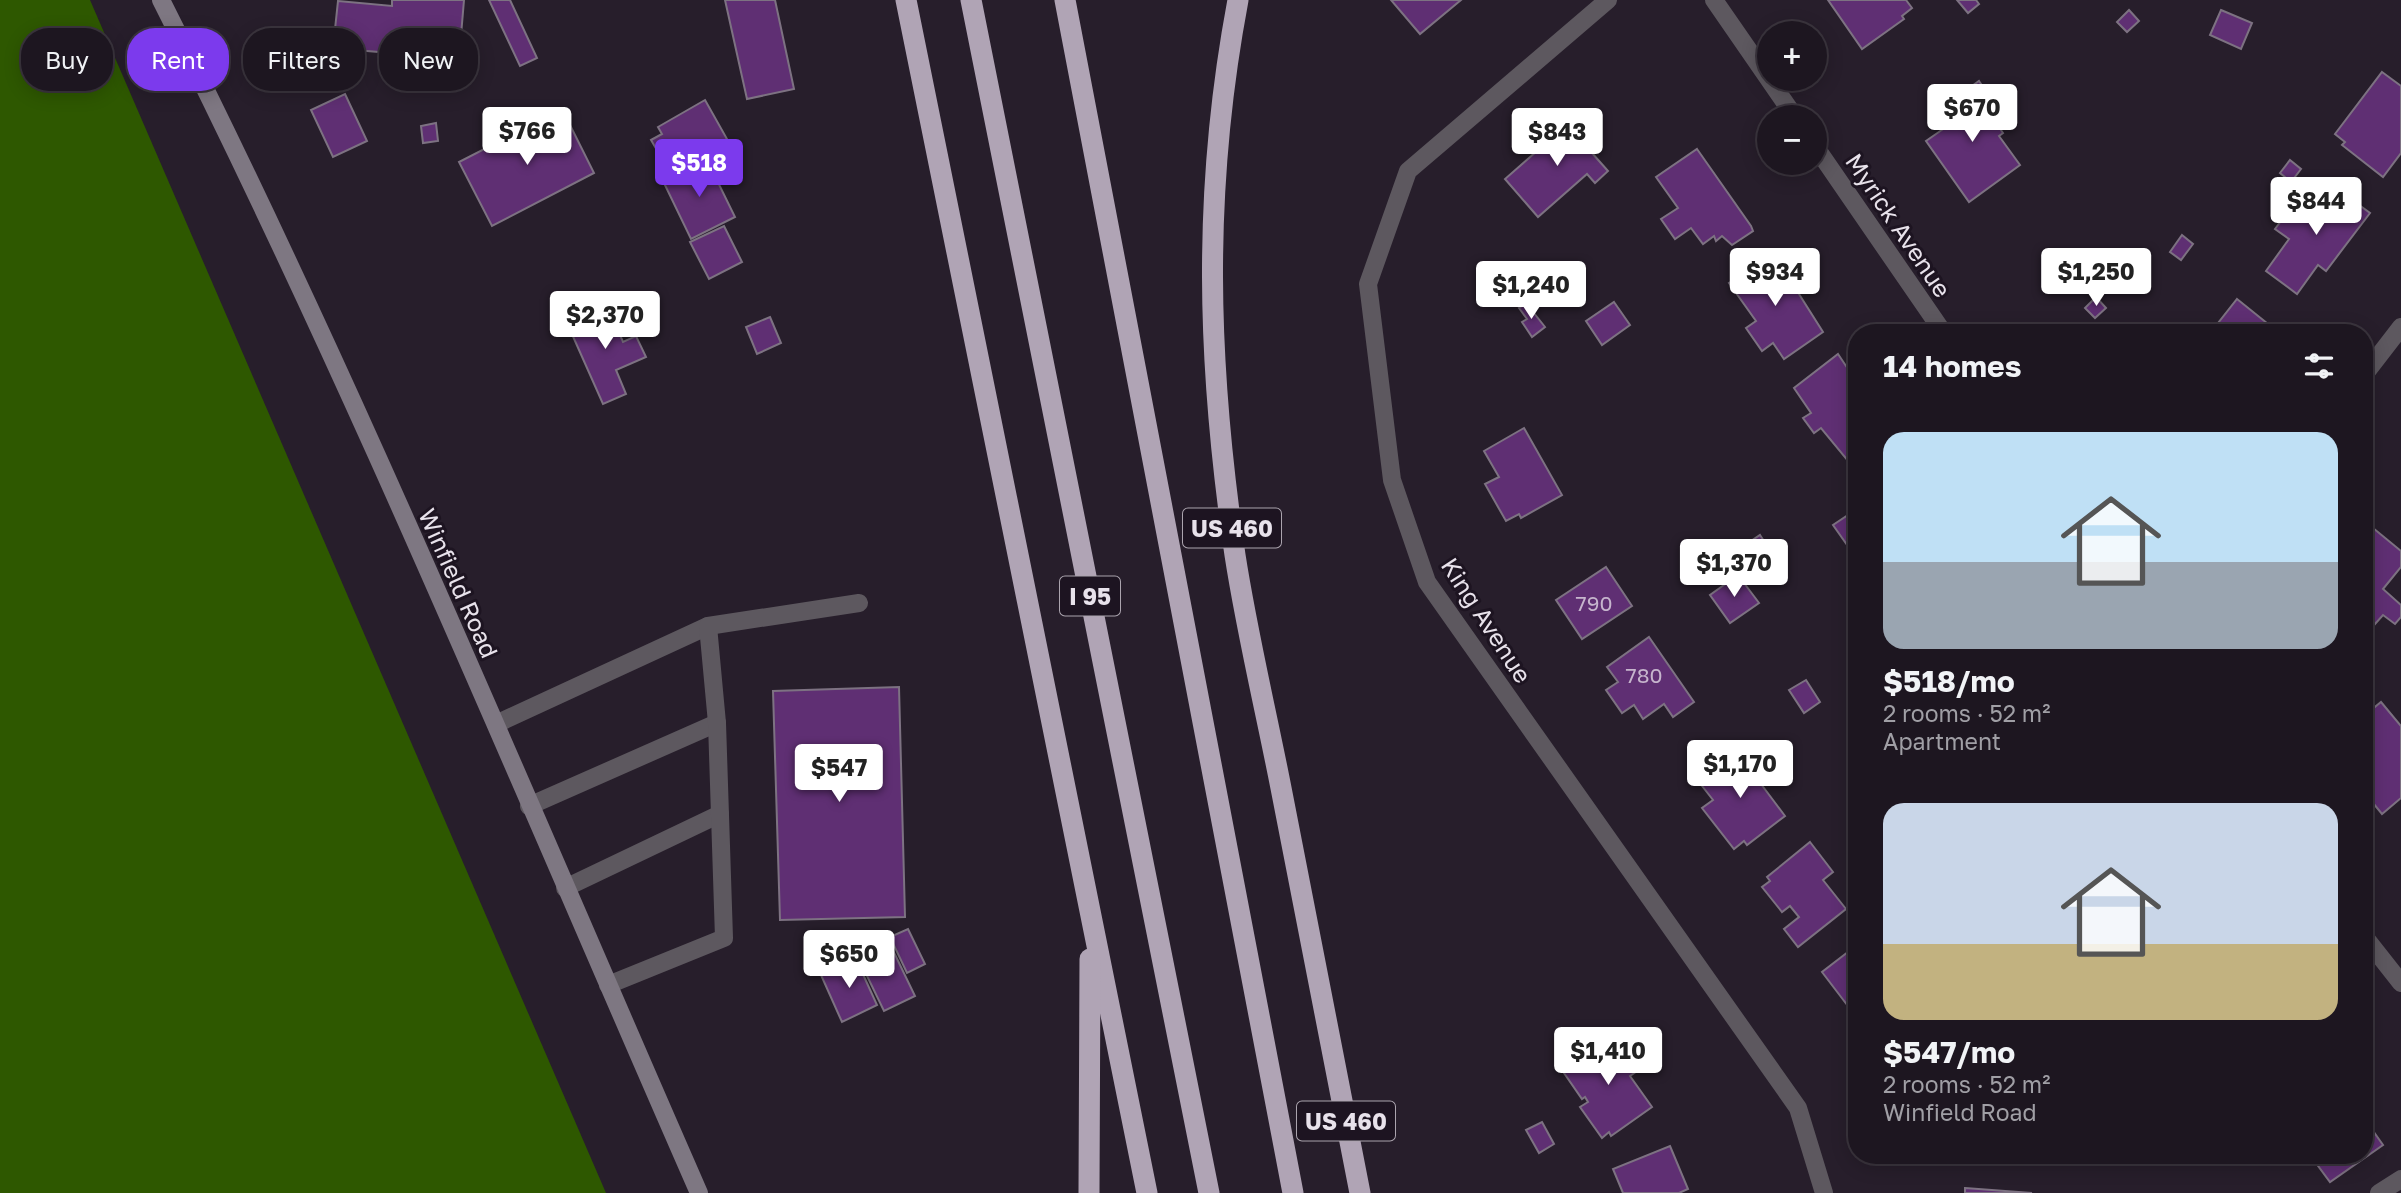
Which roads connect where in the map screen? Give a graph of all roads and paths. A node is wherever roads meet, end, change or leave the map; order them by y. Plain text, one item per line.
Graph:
1 (161, 0) edge
2 (906, 0) edge
3 (971, 0) edge
4 (1065, 0) edge
5 (1238, 0) edge
6 (1608, 0) edge
7 (1714, 0) edge
8 (1787, 105) edge
9 (1827, 163) edge
10 (1937, 324) edge
11 (2401, 327) edge
12 (2373, 363) edge
13 (859, 603) dead end
14 (708, 626) junction
15 (717, 723) junction
16 (495, 724) junction
17 (529, 807) junction
18 (720, 814) junction
19 (565, 888) junction
20 (1091, 915) junction
21 (2373, 947) edge
22 (2401, 983) edge
23 (608, 985) junction
24 (1332, 1050) junction
25 (2401, 1179) edge
26 (699, 1193) edge
27 (1089, 1193) edge
28 (1146, 1193) edge
29 (1209, 1193) edge
30 (1293, 1193) edge
31 (1360, 1193) edge
32 (1375, 1193) edge
33 (1824, 1193) edge
34 (2379, 1193) edge

1 - 16 main road, Winfield Road
2 - 20 highway
3 - 29 highway, I 95
4 - 30 highway
5 - 24 highway, US 460
6 - 33 street, King Avenue
7 - 8 street
9 - 10 street, Myrick Avenue
11 - 12 street
13 - 14 street
14 - 15 street
14 - 16 street
15 - 17 street
15 - 18 street
16 - 17 main road, Winfield Road
17 - 19 main road, Winfield Road
18 - 19 street
18 - 23 street
19 - 23 main road, Winfield Road
20 - 27 highway
20 - 28 highway
21 - 22 street
23 - 26 main road, Winfield Road
24 - 31 highway, US 460
24 - 32 highway
25 - 34 street

